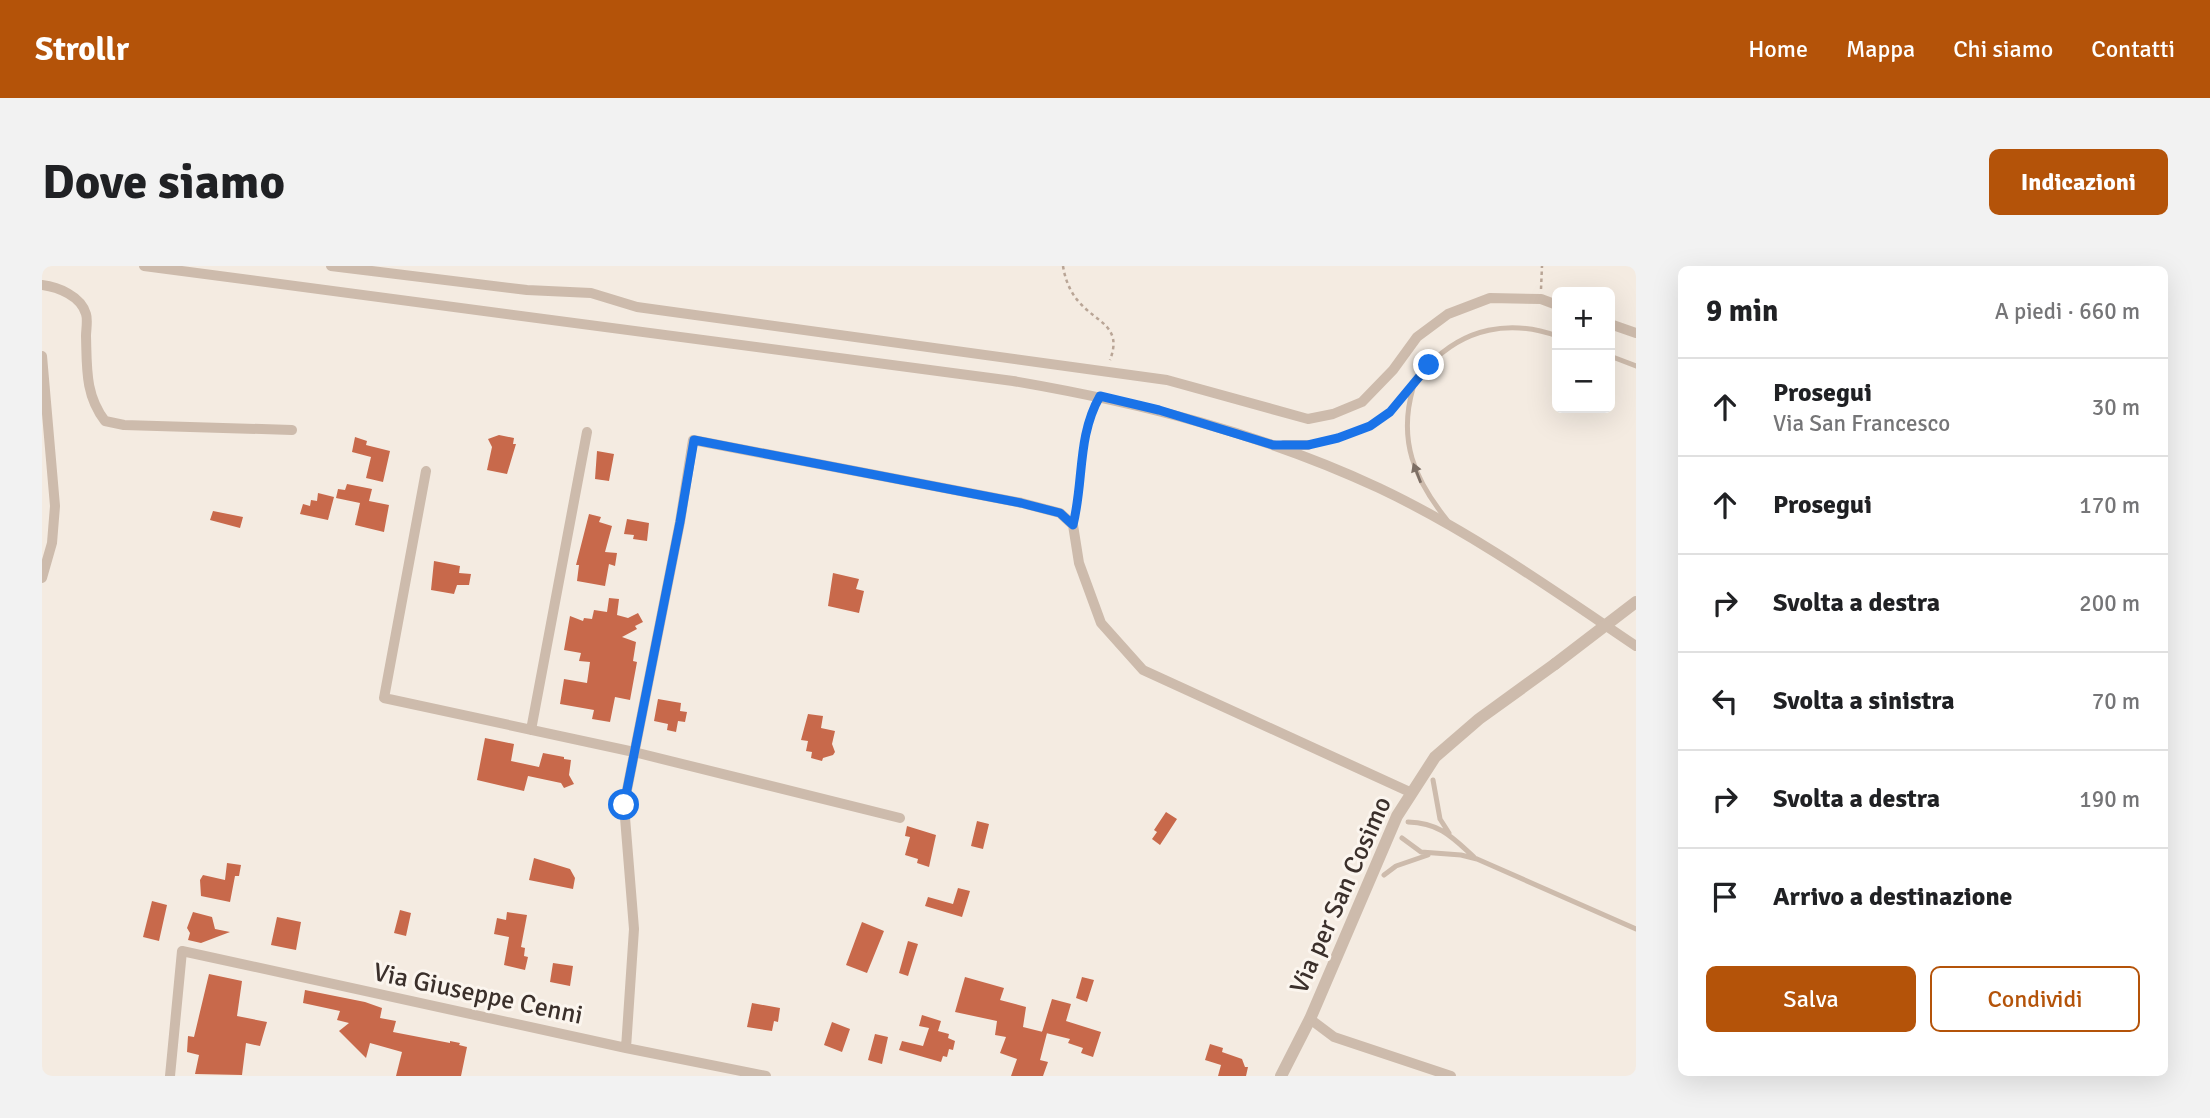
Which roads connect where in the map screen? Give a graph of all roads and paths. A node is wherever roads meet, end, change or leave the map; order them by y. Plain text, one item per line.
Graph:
1 (144, 266) edge
2 (331, 266) edge
3 (1063, 266) edge
4 (1542, 266) edge
5 (42, 285) edge
6 (1541, 299) junction
7 (1552, 303) edge
8 (1615, 326) edge
9 (1636, 333) edge
10 (1552, 335) edge
11 (42, 356) edge
12 (1615, 358) edge
13 (1636, 366) edge
14 (1104, 372) junction
15 (1414, 384) junction
16 (1100, 396) junction
17 (292, 430) dead end
18 (587, 432) dead end
19 (1273, 445) junction
20 (1308, 445) joint
21 (426, 471) dead end
22 (1073, 525) junction
23 (1454, 529) junction
24 (42, 578) edge
25 (1636, 602) edge
26 (1636, 646) edge
27 (531, 730) junction
28 (634, 752) junction
29 (1433, 780) dead end
30 (1412, 793) junction
31 (901, 818) dead end
32 (1408, 822) dead end
33 (1450, 836) junction
34 (1402, 838) dead end
35 (1433, 854) junction
36 (1477, 859) junction
37 (1384, 875) dead end
38 (1636, 929) edge
39 (1310, 1019) junction
40 (626, 1048) junction
41 (170, 1076) edge
42 (766, 1076) edge
43 (1280, 1076) edge
44 (1451, 1076) edge

1 - 16 street
2 - 14 street
3 - 14 path
4 - 6 path
5 - 17 street
6 - 7 street
6 - 14 street
8 - 9 street
10 - 15 lane
11 - 24 street
12 - 13 lane
15 - 20 lane
23 -> 15 lane
16 - 19 street
16 - 22 path
18 - 27 street
19 - 20 street
19 - 23 street
21 - 27 street
22 - 28 street
22 - 30 street
23 - 26 street
25 - 30 street, Via per San Cosimo, bridge
27 - 28 street
28 - 31 street
28 - 40 street
29 - 33 lane
30 - 39 street, Via per San Cosimo
32 - 33 lane
33 - 36 lane
34 - 35 lane
35 - 36 lane
35 - 37 lane
36 - 38 lane
39 - 43 street, Via per San Cosimo
39 - 44 street
40 - 41 street, Via Giuseppe Cenni
40 - 42 street, Via Giuseppe Cenni

